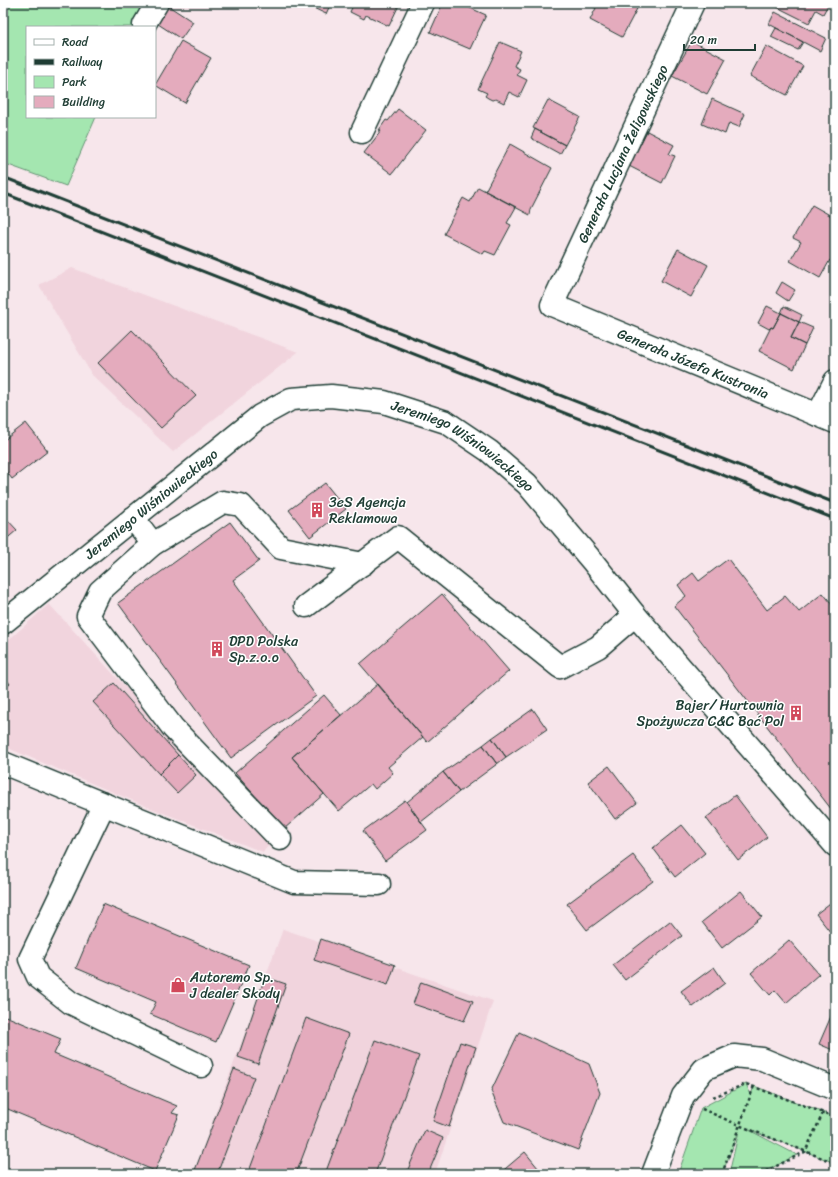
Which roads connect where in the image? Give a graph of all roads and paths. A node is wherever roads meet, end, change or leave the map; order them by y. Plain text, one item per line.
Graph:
1 (157, 3) edge
2 (423, 3) edge
3 (693, 3) edge
4 (144, 25) dead end
5 (362, 132) dead end
6 (552, 305) joint
7 (835, 381) edge
8 (827, 419) edge
9 (133, 518) junction
10 (153, 544) junction
11 (363, 564) junction
12 (306, 606) dead end
13 (635, 615) junction
14 (3, 623) edge
15 (3, 763) edge
16 (104, 804) junction
17 (280, 839) dead end
18 (835, 845) edge
19 (379, 884) dead end
20 (201, 1066) dead end
21 (754, 1086) junction
22 (835, 1089) edge
23 (708, 1099) dead end
24 (704, 1104) dead end
25 (822, 1113) junction
26 (835, 1117) edge
27 (741, 1126) junction
28 (804, 1152) junction
29 (835, 1163) edge
30 (653, 1174) edge
31 (722, 1174) edge
32 (760, 1174) edge

1 - 4 street
2 - 5 street
3 - 6 street, Generała Lucjana Żeligowskiego
6 - 8 street, Generała Józefa Kustronia
7 - 8 street
9 - 10 street
9 - 13 street, Jeremiego Wiśniowieckiego
9 - 14 street, Jeremiego Wiśniowieckiego
10 - 11 street
10 - 17 street
11 - 12 street
11 - 13 street
13 - 18 street, Jeremiego Wiśniowieckiego
15 - 16 street
16 - 19 street
16 - 20 street
21 - 23 path
21 - 25 path
21 - 27 path
22 - 30 street
24 - 27 path
25 - 26 path
25 - 28 path
27 - 28 path
27 - 31 path
28 - 29 path
28 - 32 path

